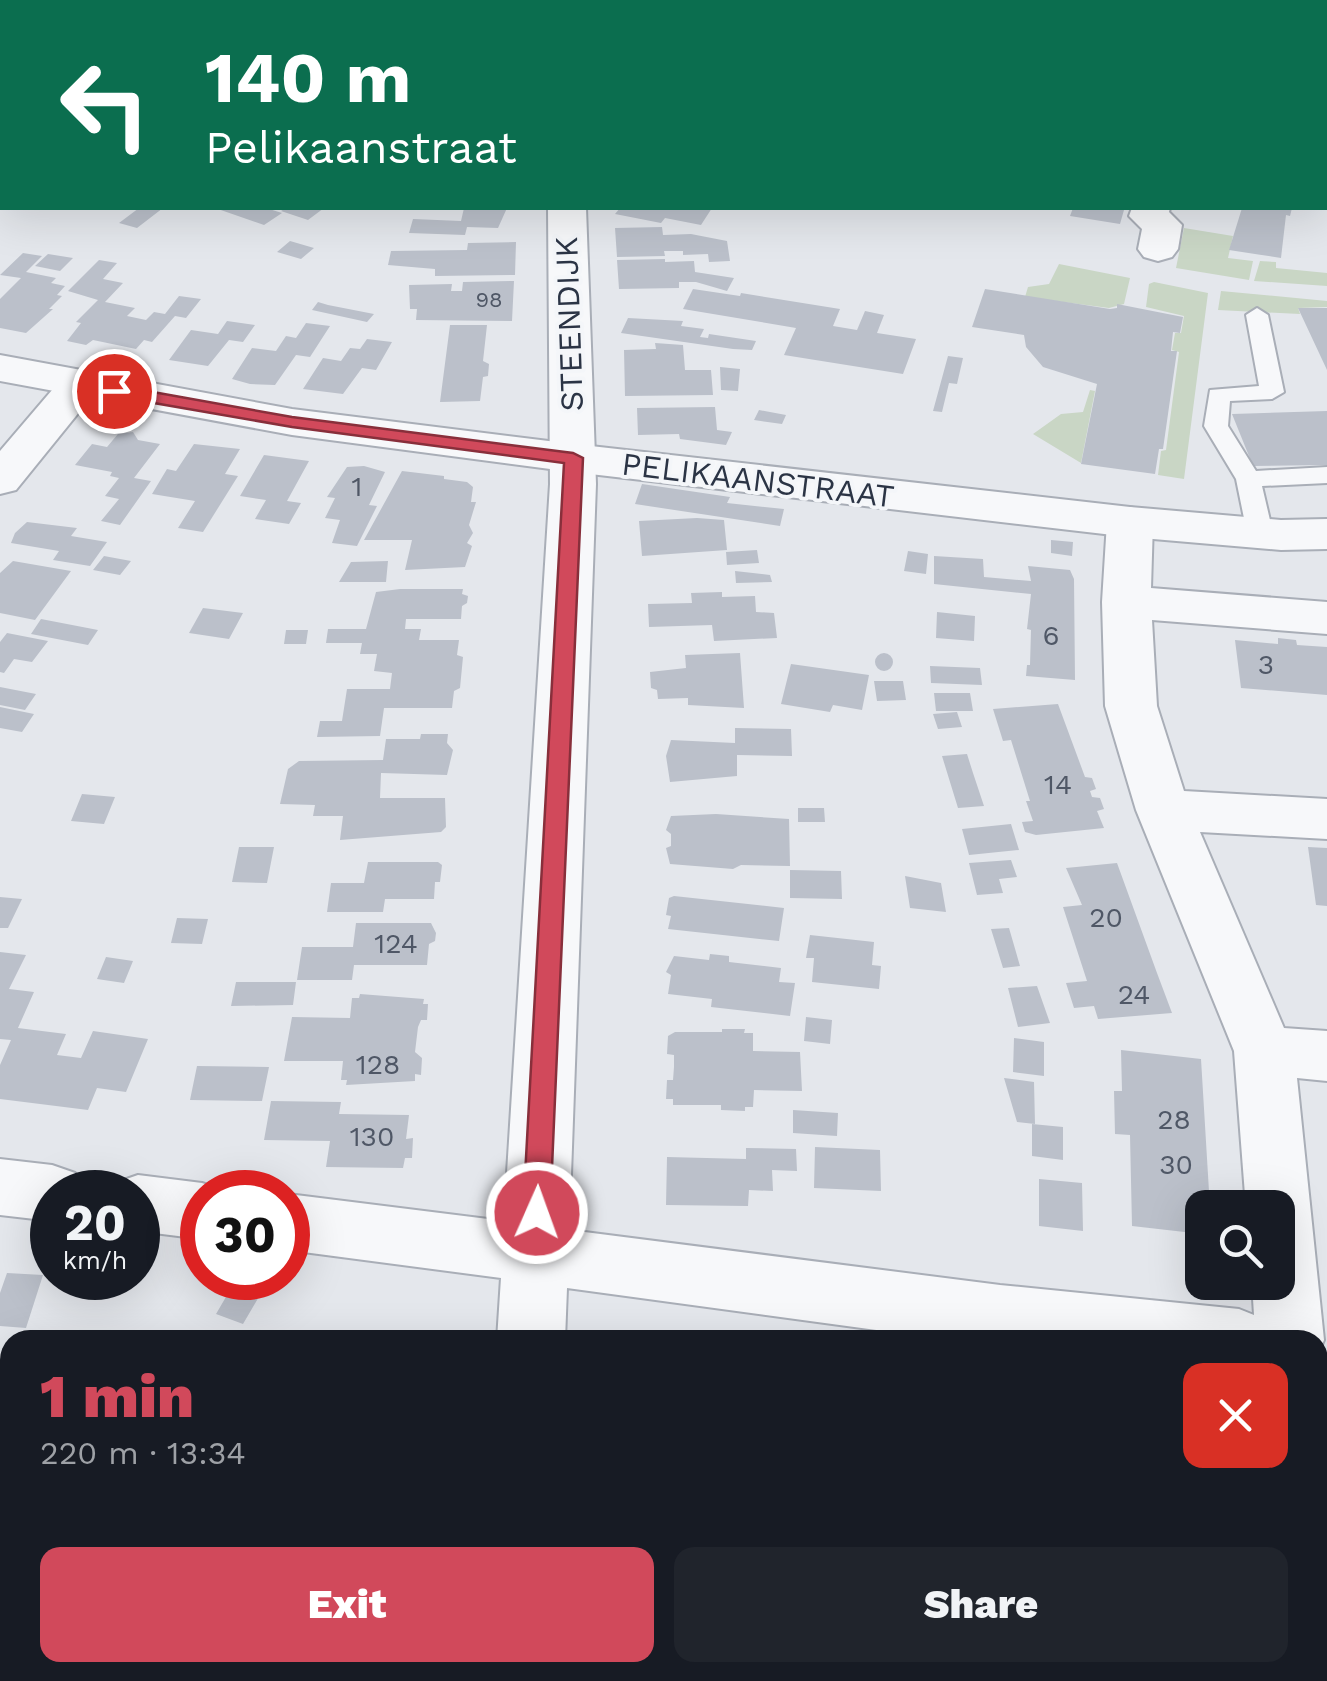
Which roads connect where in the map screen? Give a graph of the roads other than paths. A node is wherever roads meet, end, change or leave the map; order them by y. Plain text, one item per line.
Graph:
1 (566, 210) edge
2 (1150, 210) edge
3 (1158, 248) dead end
4 (1257, 315) dead end
5 (0, 368) edge
6 (79, 384) junction
7 (573, 458) junction
8 (1327, 475) edge
9 (1248, 479) junction
10 (0, 480) edge
11 (1130, 522) junction
12 (1289, 534) edge
13 (1327, 545) edge
14 (1126, 602) junction
15 (1327, 618) edge
16 (1164, 810) junction
17 (1327, 820) edge
18 (1264, 1052) junction
19 (1327, 1056) edge
20 (0, 1187) edge
21 (30, 1190) edge
22 (310, 1225) edge
23 (536, 1252) junction
24 (532, 1330) edge
25 (1117, 1330) edge
26 (1289, 1330) edge

1 - 7 street, STEENDIJK
2 - 3 street
4 - 9 lane
5 - 6 street, PELIKAANSTRAAT
6 - 7 street, PELIKAANSTRAAT
6 - 10 street
7 - 11 street, PELIKAANSTRAAT
7 - 23 street, STEENDIJK
8 - 9 lane
9 - 12 lane
11 - 12 street, PELIKAANSTRAAT
11 - 14 street
12 - 13 street, PELIKAANSTRAAT
14 - 15 street
14 - 16 street
16 - 17 street
16 - 18 street
18 - 19 street
18 - 26 street
20 - 21 street
22 - 23 street
23 - 24 street, STEENDIJK
23 - 25 street

